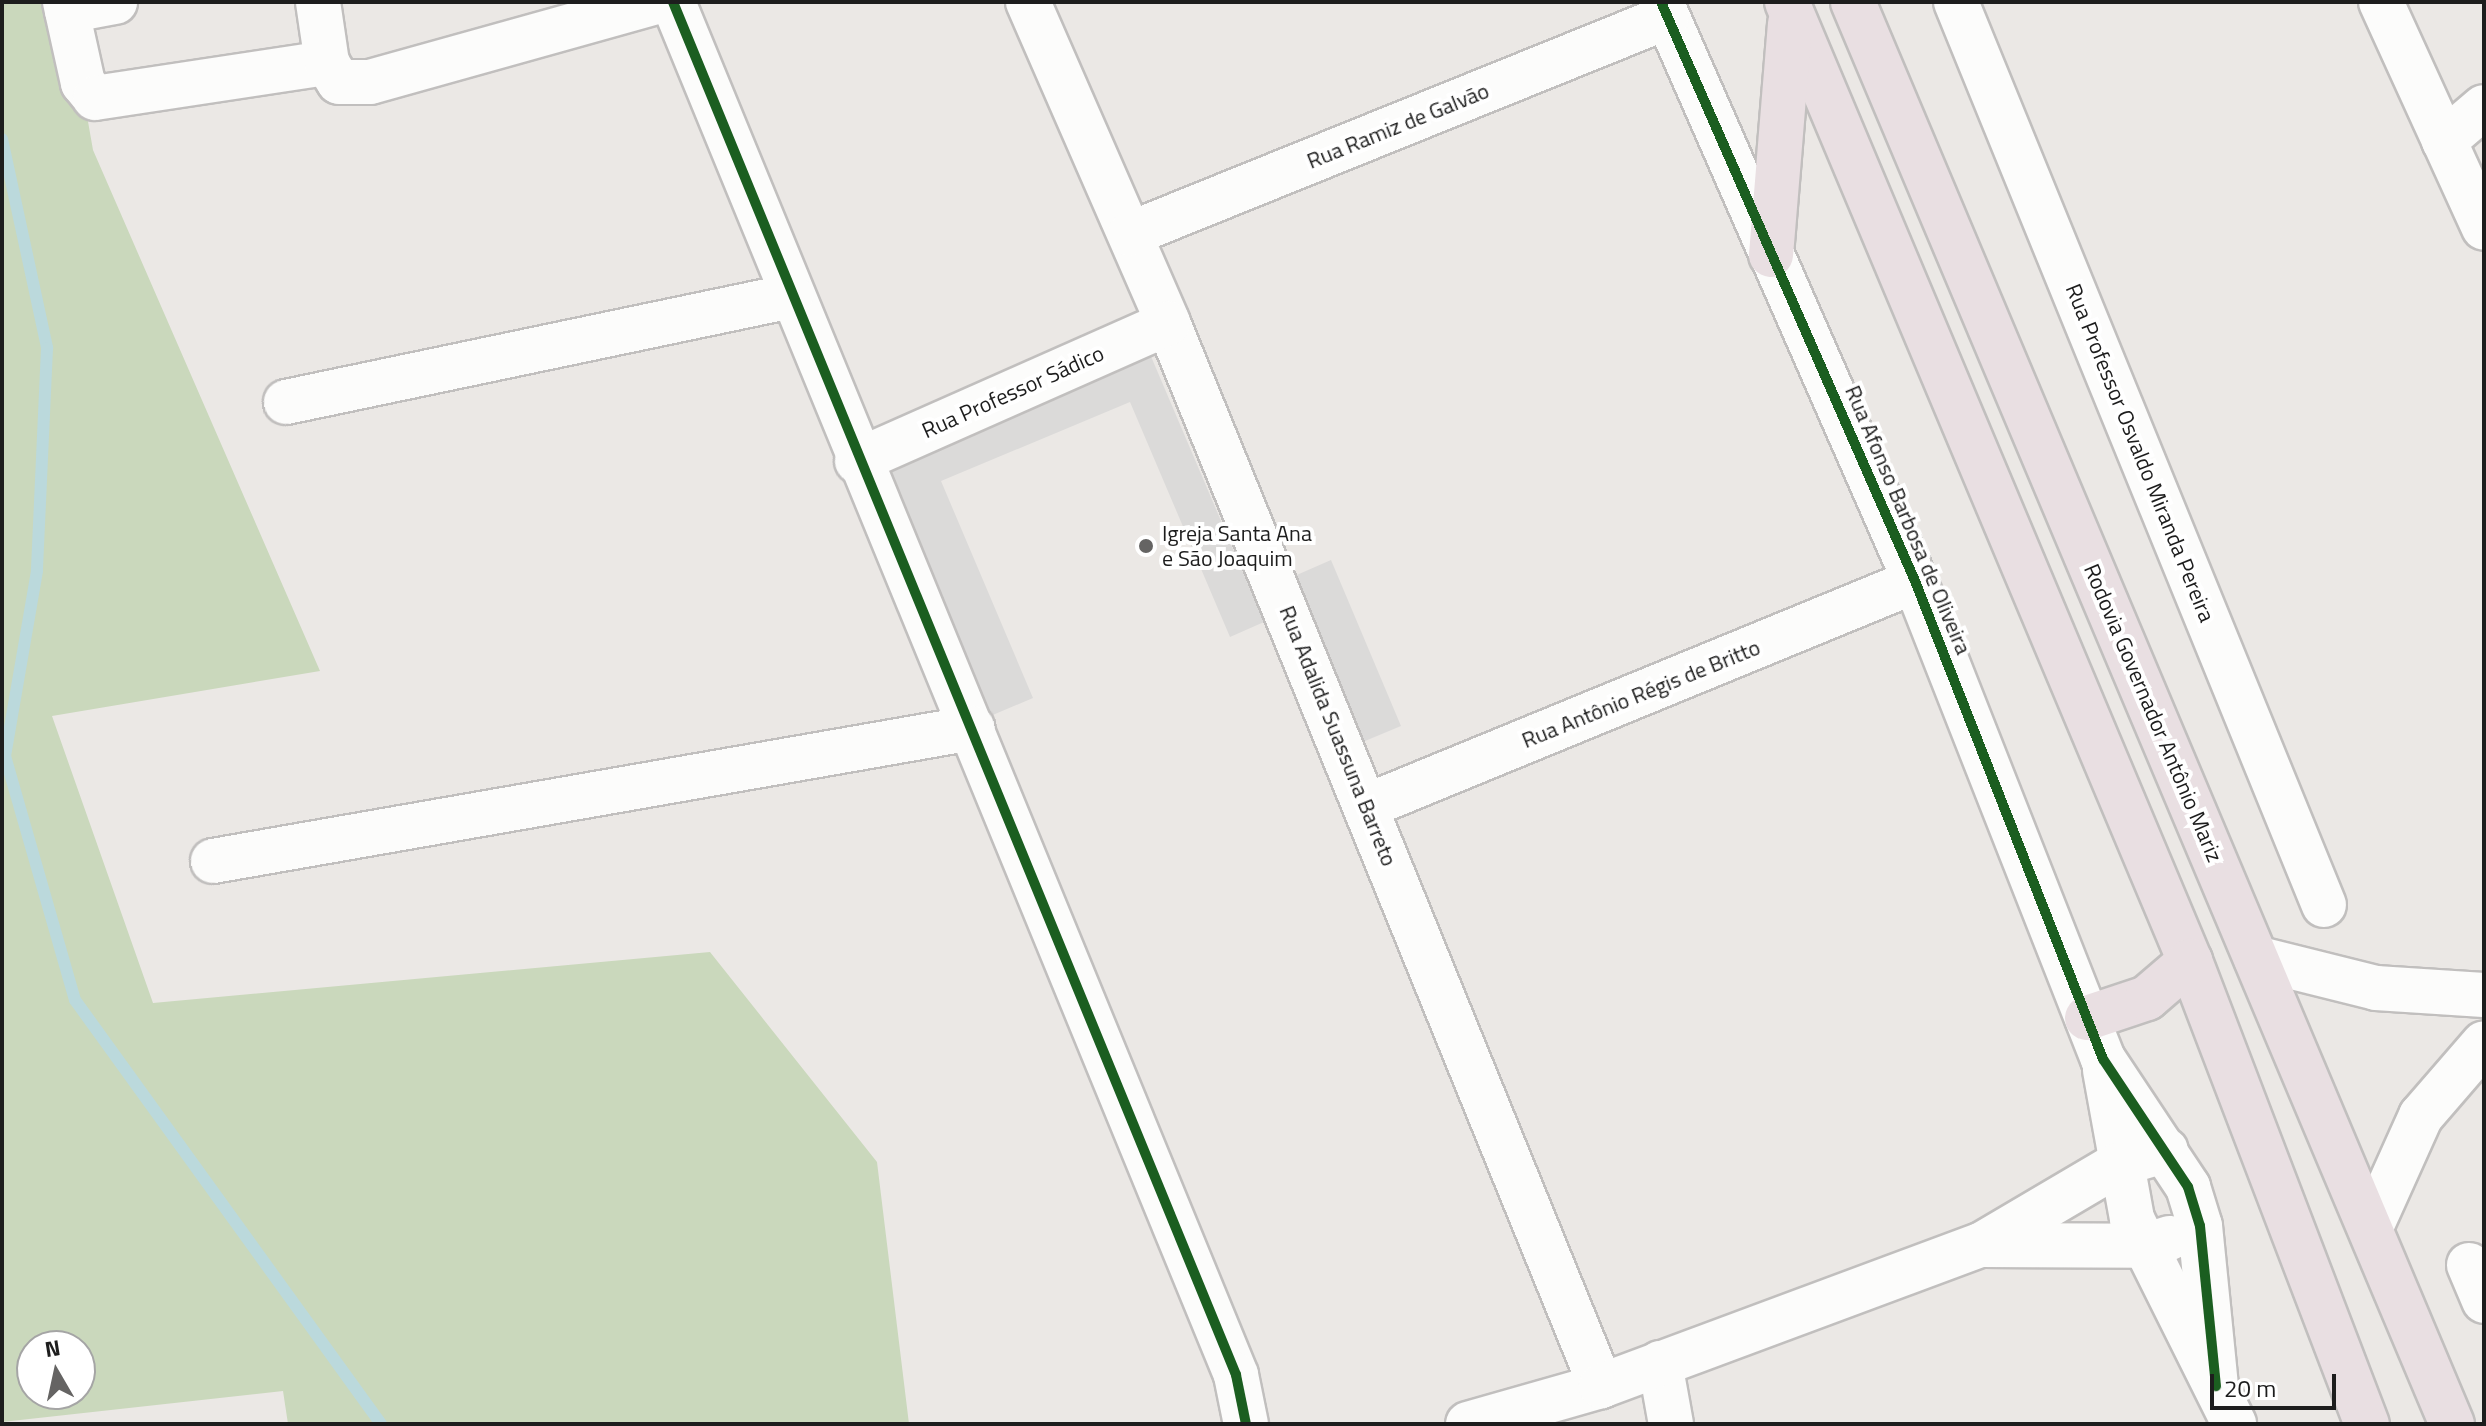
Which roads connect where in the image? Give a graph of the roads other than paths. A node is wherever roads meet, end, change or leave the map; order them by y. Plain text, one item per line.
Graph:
1 (115, 2) edge
2 (318, 2) edge
3 (657, 2) edge
4 (673, 2) edge
5 (1028, 2) edge
6 (1853, 2) edge
7 (1956, 2) edge
8 (2381, 2) edge
9 (1788, 6) edge
10 (66, 7) edge
11 (1664, 10) edge
12 (327, 63) junction
13 (2484, 107) edge
14 (2444, 141) junction
15 (2479, 210) edge
16 (1130, 234) junction
17 (1771, 255) junction
18 (791, 296) junction
19 (1168, 323) junction
20 (286, 402) dead end
21 (857, 461) junction
22 (1915, 581) junction
23 (972, 728) junction
24 (1367, 806) junction
25 (213, 861) dead end
26 (2324, 905) dead end
27 (2256, 958) junction
28 (2190, 961) junction
29 (2484, 995) edge
30 (2087, 1018) junction
31 (2484, 1043) edge
32 (2103, 1059) junction
33 (2166, 1150) junction
34 (2117, 1165) junction
35 (2200, 1226) junction
36 (2371, 1227) junction
37 (1981, 1245) junction
38 (2145, 1246) junction
39 (1660, 1363) junction
40 (1601, 1386) junction
41 (2225, 1405) edge
42 (1246, 1424) edge
43 (1468, 1424) edge
44 (1671, 1424) edge
45 (2367, 1424) edge
46 (2452, 1424) edge

1 - 10 street
2 - 12 street
3 - 12 street
4 - 18 street
5 - 16 street, Rua Adalida Suassuna Barreto
6 - 27 highway, Rodovia Governador Antônio Mariz
7 - 26 street, Rua Professor Osvaldo Miranda Pereira
8 - 14 street
9 - 17 highway
9 - 28 highway
10 - 12 street
11 - 16 street, Rua Ramiz de Galvão
11 - 17 street, Rua Afonso Barbosa de Oliveira
13 - 14 street
14 - 15 street
16 - 19 street, Rua Adalida Suassuna Barreto
17 - 22 street, Rua Afonso Barbosa de Oliveira
18 - 20 street
18 - 21 street
19 - 21 street, Rua Professor Sádico
19 - 24 street, Rua Adalida Suassuna Barreto
21 - 23 street
22 - 24 street, Rua Antônio Régis de Britto
22 - 30 street, Rua Afonso Barbosa de Oliveira
23 - 25 street
23 - 42 street
24 - 40 street, Rua Adalida Suassuna Barreto
27 - 29 street
27 - 36 highway, Rodovia Governador Antônio Mariz
28 - 30 highway
28 - 45 highway
30 - 32 street, Rua Afonso Barbosa de Oliveira
31 - 36 street
32 - 33 street
32 - 34 street
33 - 34 street
33 - 35 street
34 - 37 street
34 - 38 street
35 - 38 street
35 - 41 street
36 - 46 highway, Rodovia Governador Antônio Mariz
37 - 38 street
37 - 39 street
38 - 41 street
39 - 40 street
39 - 44 street
40 - 43 street

